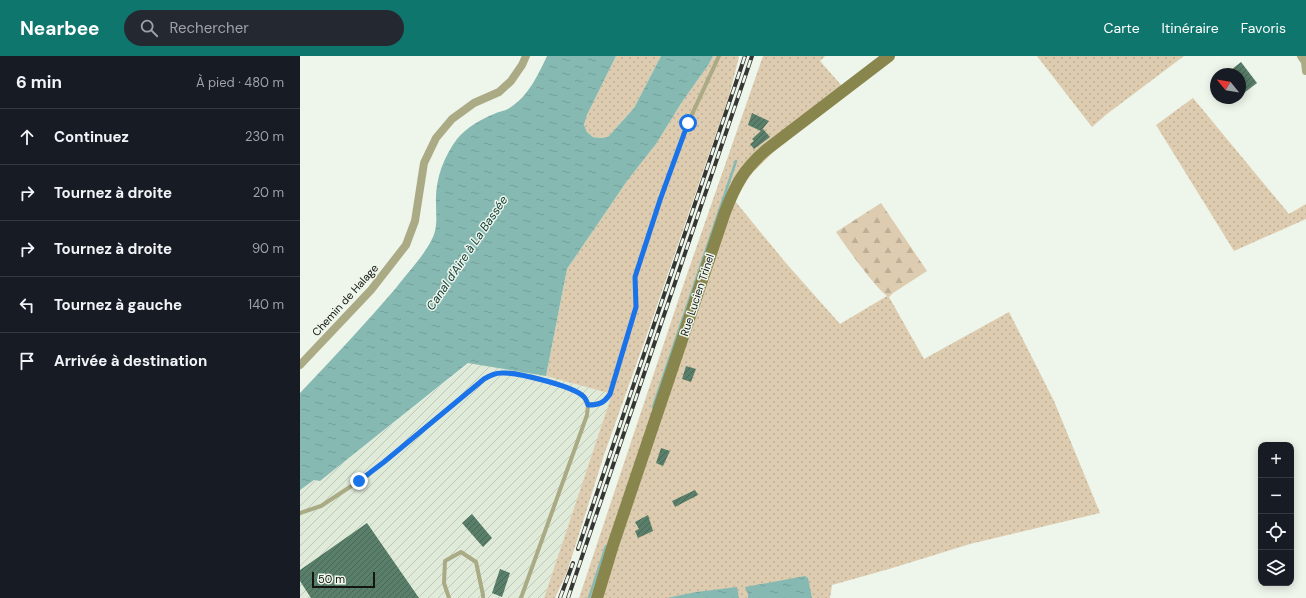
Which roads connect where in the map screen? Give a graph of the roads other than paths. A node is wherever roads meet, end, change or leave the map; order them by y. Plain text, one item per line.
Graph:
1 (526, 56) edge
2 (719, 56) edge
3 (889, 56) edge
4 (1301, 56) edge
5 (1306, 71) edge
6 (300, 365) edge
7 (588, 405) junction
8 (300, 513) edge
9 (449, 598) edge
10 (483, 598) edge
11 (522, 598) edge
12 (597, 598) edge

1 - 6 street, Chemin de Halage
2 - 7 lane
3 - 12 street, Rue Lucien Trinel
4 - 5 street
7 - 8 lane
7 - 11 lane
9 - 10 lane

